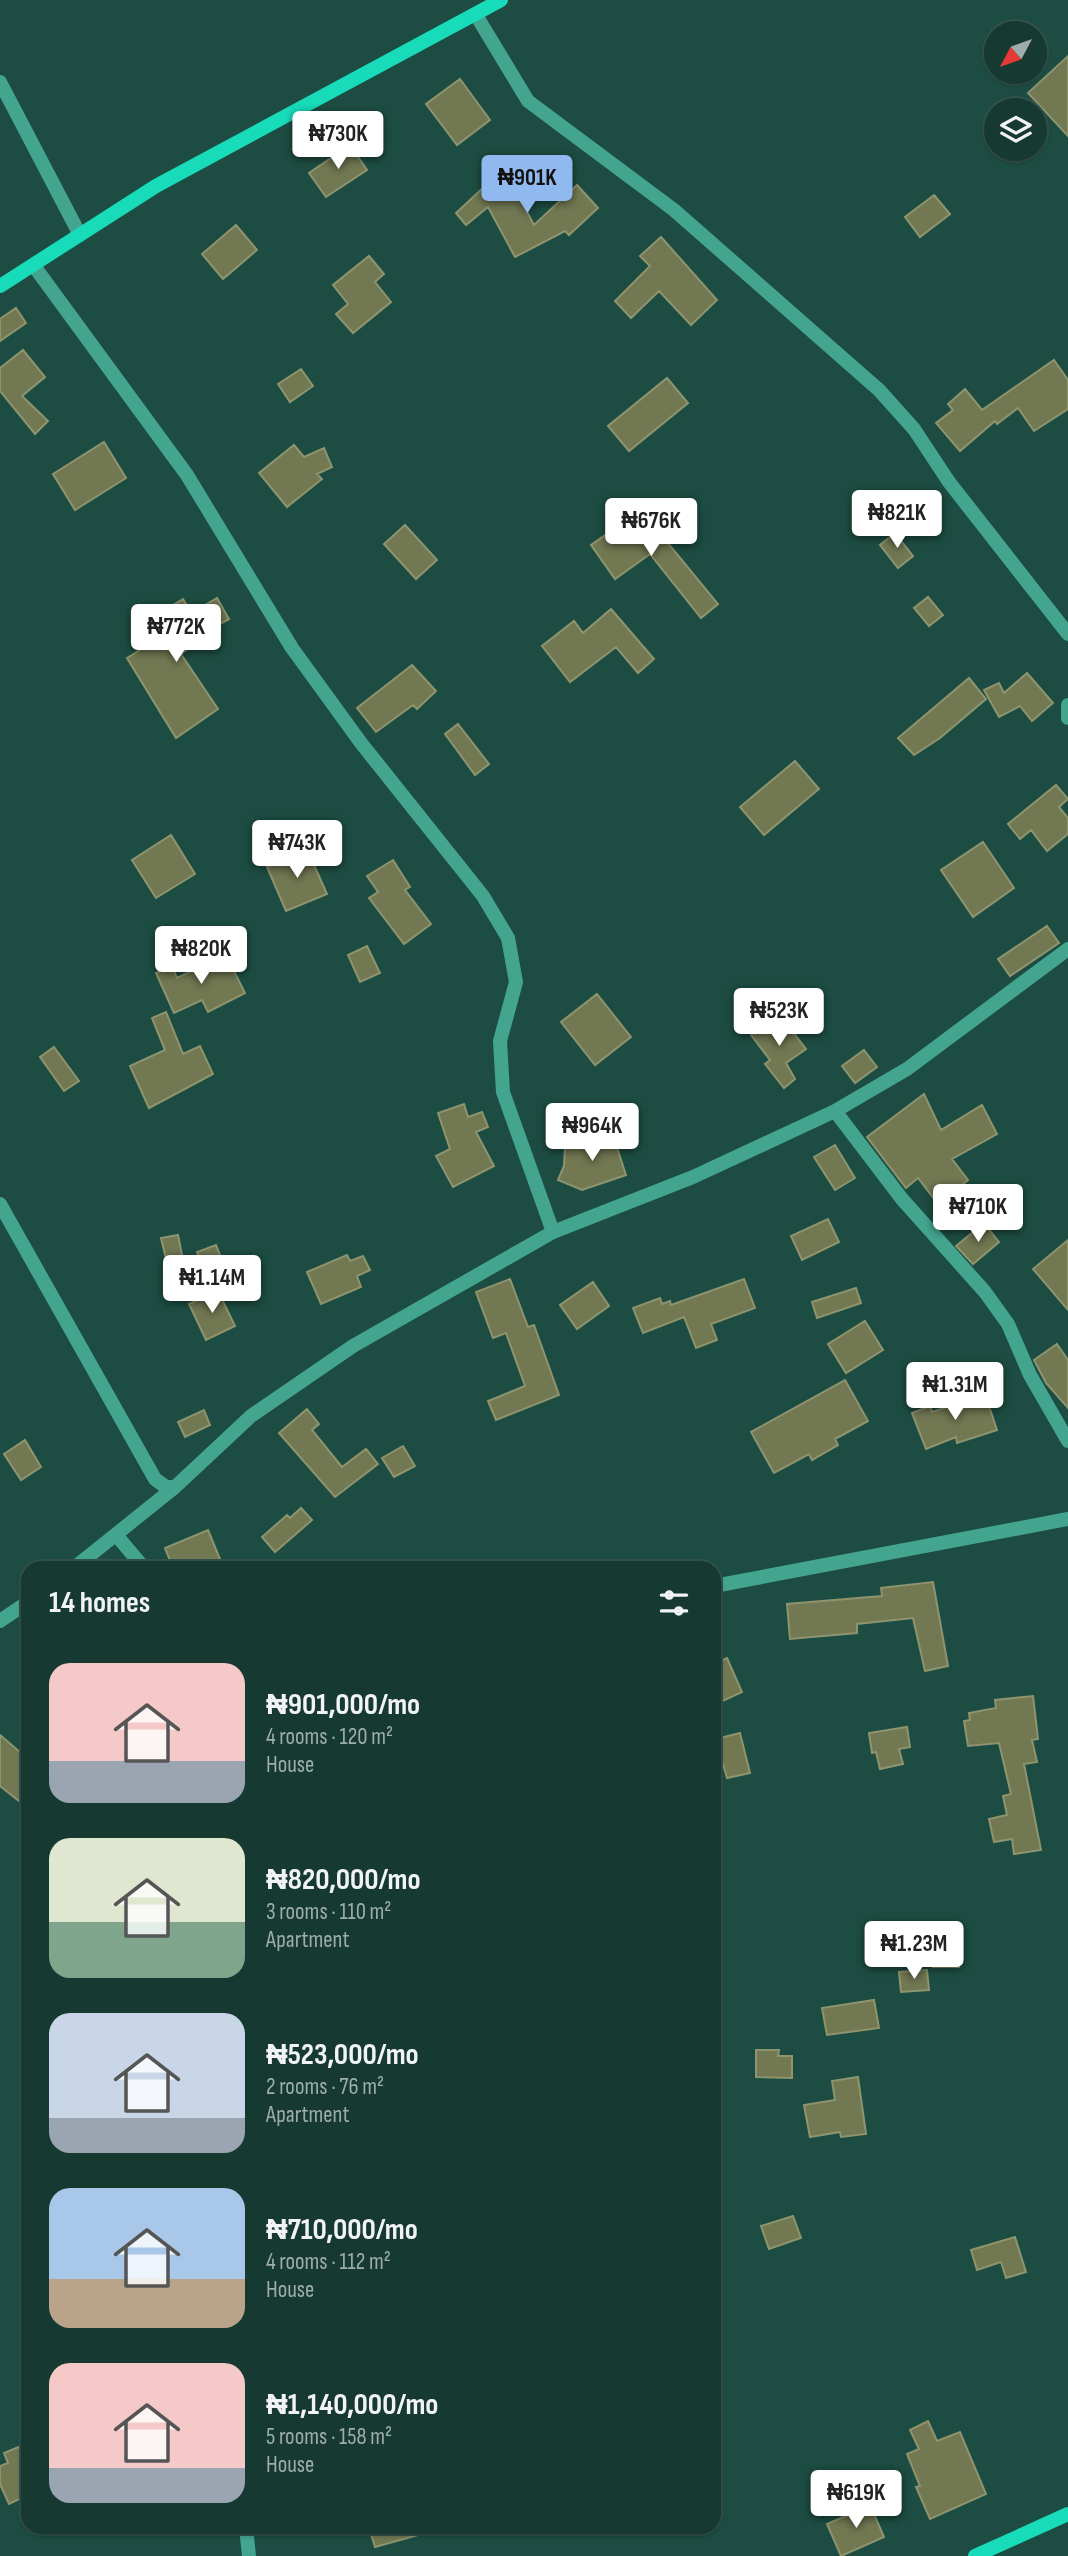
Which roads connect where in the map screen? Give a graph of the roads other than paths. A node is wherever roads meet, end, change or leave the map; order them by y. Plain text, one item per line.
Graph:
1 (501, 0) edge
2 (476, 15) junction
3 (0, 82) edge
4 (80, 235) junction
5 (34, 266) junction
6 (0, 286) edge
7 (1068, 634) edge
8 (1068, 705) edge
9 (1068, 718) edge
10 (1068, 949) edge
11 (835, 1111) junction
12 (0, 1204) edge
13 (553, 1232) junction
14 (1068, 1441) edge
15 (175, 1487) junction
16 (1068, 1519) edge
17 (117, 1536) junction
18 (83, 1561) edge
19 (138, 1561) edge
20 (721, 1585) edge
21 (21, 1606) edge
22 (0, 1620) edge
23 (1068, 2514) edge
24 (247, 2534) edge
25 (249, 2556) edge
26 (975, 2556) edge

1 - 2 main road
2 - 4 main road
2 - 7 street
3 - 4 street
4 - 5 main road
5 - 6 main road
5 - 13 street
8 - 9 street
10 - 11 street
11 - 13 street
11 - 14 street
12 - 15 street
13 - 15 street
15 - 17 street
16 - 20 street
17 - 18 street
17 - 19 street
21 - 22 street
23 - 26 main road
24 - 25 street

